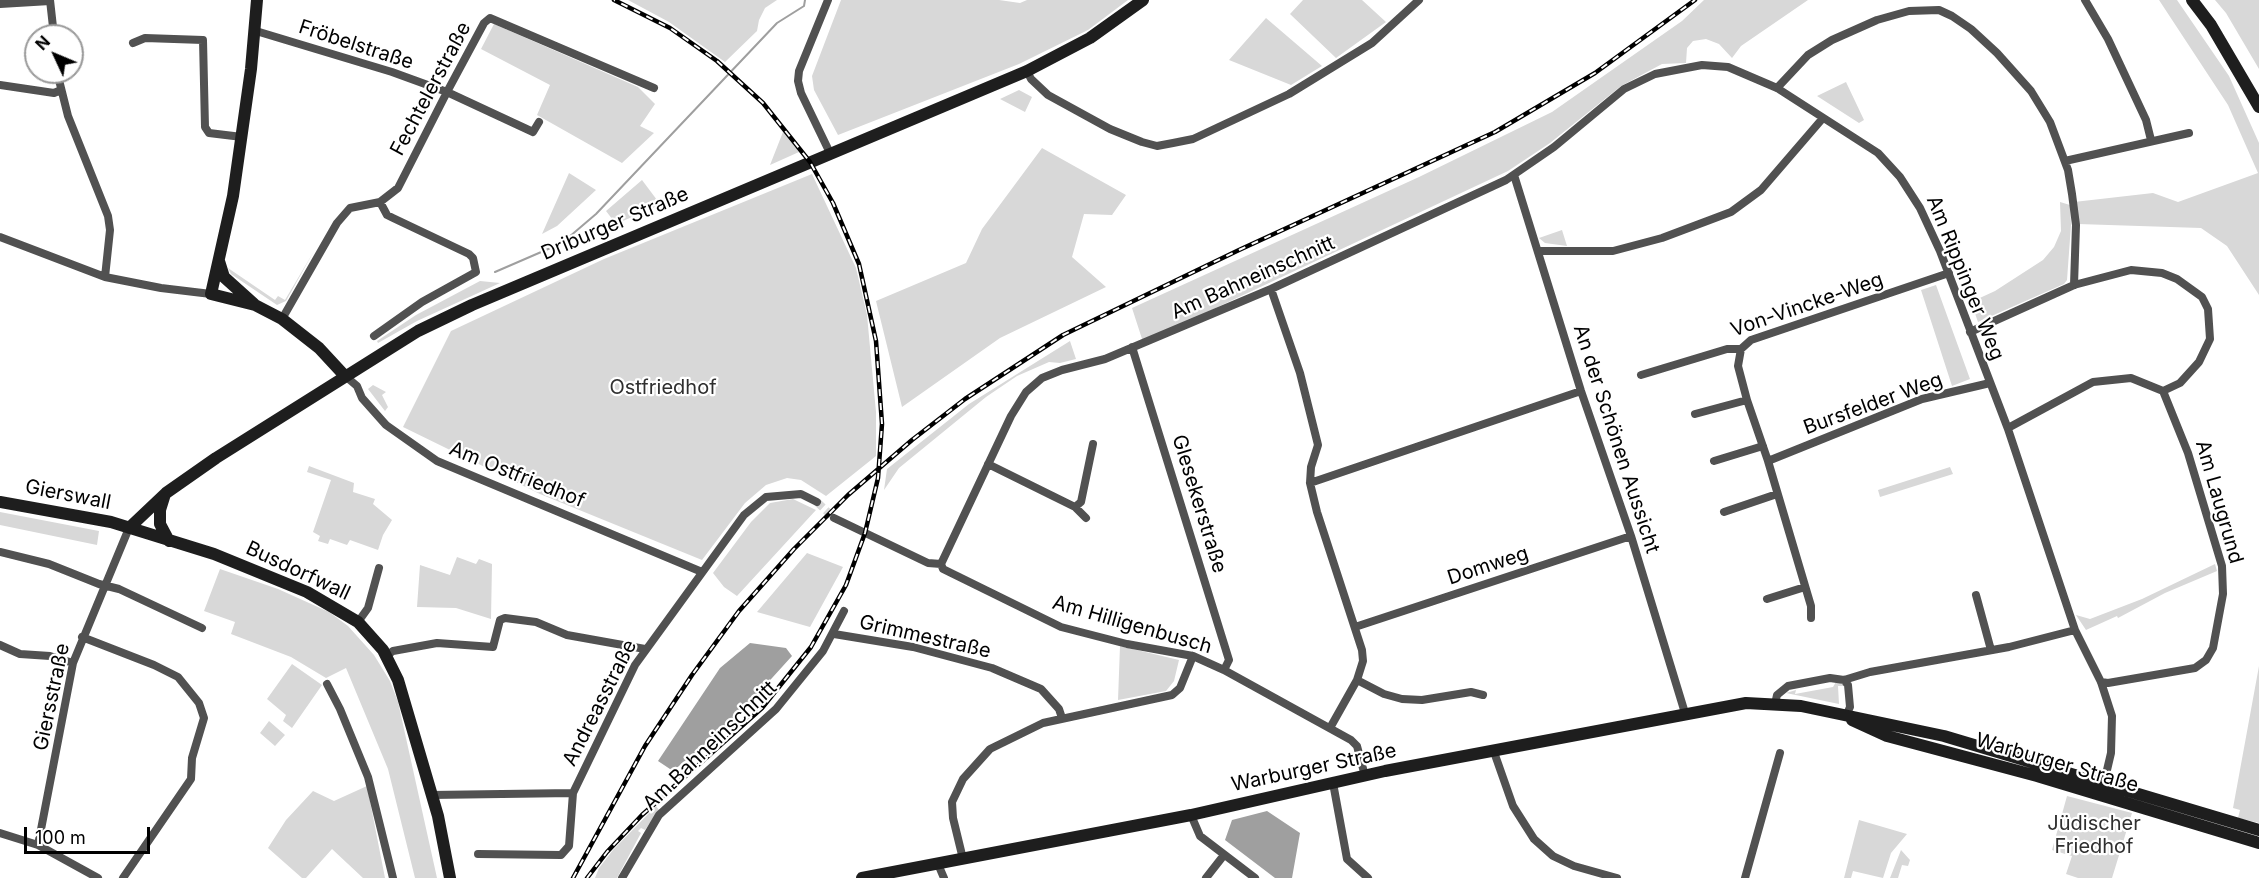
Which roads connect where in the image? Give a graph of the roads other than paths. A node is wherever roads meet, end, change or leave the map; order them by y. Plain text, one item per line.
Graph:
1 (50, 0) edge
2 (257, 0) edge
3 (828, 0) edge
4 (1143, 0) edge
5 (1419, 0) edge
6 (1942, 0) edge
7 (2085, 0) edge
8 (2192, 0) edge
9 (0, 4) edge
10 (1939, 10) junction
11 (53, 24) edge
12 (256, 31) junction
13 (133, 43) dead end
14 (1027, 71) junction
15 (1649, 77) joint
16 (60, 84) edge
17 (0, 85) edge
18 (654, 88) dead end
19 (1777, 88) junction
20 (61, 90) junction
21 (447, 92) junction
22 (2259, 107) edge
23 (1823, 118) junction
24 (539, 122) dead end
25 (2189, 133) dead end
26 (242, 136) junction
27 (2151, 140) junction
28 (830, 153) junction
29 (2065, 161) junction
30 (1514, 175) junction
31 (380, 202) junction
32 (0, 237) edge
33 (1539, 251) junction
34 (219, 260) junction
35 (1949, 273) junction
36 (105, 277) junction
37 (2074, 285) junction
38 (1271, 289) junction
39 (211, 294) junction
40 (255, 305) junction
41 (282, 320) junction
42 (1970, 332) junction
43 (374, 336) dead end
44 (1132, 347) junction
45 (1741, 350) junction
46 (344, 375) junction
47 (1641, 375) dead end
48 (1990, 383) junction
49 (1581, 391) junction
50 (2163, 391) junction
51 (1747, 400) junction
52 (1695, 414) dead end
53 (2008, 428) junction
54 (1093, 444) dead end
55 (1763, 446) junction
56 (1714, 461) dead end
57 (1768, 461) junction
58 (988, 464) junction
59 (1310, 483) junction
60 (166, 493) junction
61 (1777, 494) junction
62 (0, 502) edge
63 (817, 502) tunnel mouth
64 (1075, 507) junction
65 (1724, 512) dead end
66 (834, 518) tunnel mouth
67 (1086, 518) dead end
68 (129, 528) junction
69 (1631, 536) junction
70 (169, 541) junction
71 (0, 552) edge
72 (941, 564) junction
73 (380, 568) dead end
74 (702, 572) junction
75 (104, 585) junction
76 (1804, 587) junction
77 (1976, 596) dead end
78 (1767, 599) dead end
79 (844, 611) dead end
80 (1811, 618) dead end
81 (357, 622) junction
82 (1355, 627) junction
83 (202, 628) dead end
84 (2075, 630) junction
85 (834, 634) junction
86 (82, 637) junction
87 (0, 645) edge
88 (645, 650) junction
89 (1991, 650) junction
90 (386, 656) junction
91 (1193, 656) junction
92 (73, 663) junction
93 (1224, 670) junction
94 (1357, 680) junction
95 (1844, 680) junction
96 (2101, 682) junction
97 (327, 684) dead end
98 (1483, 695) dead end
99 (1774, 704) junction
100 (1684, 713) junction
101 (1846, 716) junction
102 (1062, 718) junction
103 (1330, 728) junction
104 (1494, 752) junction
105 (1780, 753) dead end
106 (1365, 776) junction
107 (1333, 783) junction
108 (2102, 789) junction
109 (573, 793) junction
110 (431, 795) junction
111 (1191, 815) junction
112 (2259, 830) edge
113 (0, 833) edge
114 (2259, 843) edge
115 (38, 845) junction
116 (478, 854) dead end
117 (1224, 855) junction
118 (963, 859) junction
119 (938, 864) junction
120 (86, 874) edge
121 (1748, 877) edge
122 (98, 878) edge
123 (123, 878) edge
124 (393, 878) edge
125 (450, 878) edge
126 (621, 878) edge
127 (862, 878) edge
128 (944, 878) edge
129 (1206, 878) edge
130 (1255, 878) edge
131 (1368, 878) edge
132 (1617, 878) edge

1 - 9 street
1 - 11 street
2 - 12 main road
3 - 28 street
4 - 14 main road, Driburger Straße
5 - 14 street
6 - 10 street
7 - 27 street
8 - 22 main road
10 - 19 street
10 - 29 street
12 - 21 street, Fröbelstraße
12 - 26 main road
13 - 26 street
14 - 28 main road, Driburger Straße
15 - 19 street, Am Rippinger Weg
15 - 30 street, Am Bahneinschnitt
16 - 20 street
17 - 20 street
18 - 21 street, Fechtelerstraße
19 - 23 street, Am Rippinger Weg
20 - 36 street
21 - 24 street, Fröbelstraße
21 - 31 street, Fechtelerstraße
23 - 33 street
23 - 35 street, Am Rippinger Weg
25 - 27 street
26 - 34 main road
27 - 29 street
28 - 46 main road, Driburger Straße
29 - 37 street
30 - 33 street, An der Schönen Aussicht
30 - 38 street, Am Bahneinschnitt
31 - 41 street
31 - 43 street
32 - 36 street
33 - 49 street, An der Schönen Aussicht
34 - 39 main road
34 - 40 main road
35 - 42 street, Am Rippinger Weg
35 - 45 street, Von-Vincke-Weg
36 - 39 street
37 - 42 street
37 - 50 street
38 - 44 street, Am Bahneinschnitt
38 - 59 street
39 - 40 main road
40 - 41 main road
41 - 46 main road
42 - 48 street, Am Rippinger Weg
44 - 58 street, Am Bahneinschnitt
44 - 93 street, Glesekerstraße
45 - 47 street, Von-Vincke-Weg
45 - 51 street
46 - 60 main road, Driburger Straße
46 - 74 street, Am Ostfriedhof
48 - 53 street, Am Rippinger Weg
48 - 57 street, Bursfelder Weg
49 - 59 street
49 - 69 street, An der Schönen Aussicht
50 - 53 street
50 - 96 street, Am Laugrund
51 - 52 street
51 - 55 street
53 - 84 street, Am Rippinger Weg
54 - 64 street
55 - 56 street
55 - 57 street
57 - 61 street
58 - 64 street
58 - 72 street, Am Bahneinschnitt
59 - 82 street
60 - 68 main road, Driburger Straße
60 - 70 main road
61 - 65 street
61 - 76 street
62 - 68 main road, Gierswall
63 - 74 street
64 - 67 street
66 - 72 street, Am Hilligenbusch
68 - 70 main road, Busdorfwall
68 - 75 street, Giersstraße
69 - 82 street, Domweg
69 - 100 street, An der Schönen Aussicht
70 - 81 main road, Busdorfwall
71 - 75 street
72 - 91 street, Am Hilligenbusch
73 - 81 street
74 - 88 street, Andreasstraße
75 - 83 street
75 - 86 street, Giersstraße
76 - 78 street
76 - 80 street
77 - 89 street
79 - 85 street, Am Bahneinschnitt
81 - 90 main road, Busdorfwall
82 - 94 street
84 - 89 street
84 - 96 street, Am Rippinger Weg
85 - 102 street, Grimmestraße
85 - 126 street, Am Bahneinschnitt
86 - 92 street, Giersstraße
86 - 123 street
87 - 92 street
88 - 90 street
88 - 109 street, Andreasstraße
89 - 95 street
90 - 110 main road, Busdorfwall
91 - 93 street, Am Hilligenbusch
91 - 102 street
92 - 115 street, Giersstraße
93 - 103 street, Am Hilligenbusch
94 - 98 street
94 - 103 street
95 - 99 street
95 - 101 street
96 - 108 street, Am Rippinger Weg
97 - 124 street
99 - 100 main road, Warburger Straße
99 - 101 main road, Warburger Straße
100 - 104 main road, Warburger Straße
101 - 108 main road, Warburger Straße
102 - 118 street
103 - 106 street, Am Hilligenbusch
104 - 106 main road, Warburger Straße
104 - 132 street
105 - 121 street
106 - 107 main road, Warburger Straße
107 - 111 main road, Warburger Straße
107 - 131 street
108 - 112 main road, Warburger Straße
108 - 114 main road, Warburger Straße
109 - 110 street, Andreasstraße
109 - 116 street, Andreasstraße
110 - 125 main road, Busdorfwall
111 - 117 street
111 - 118 main road, Warburger Straße
113 - 115 street
115 - 120 street
117 - 129 street
117 - 130 street
118 - 119 main road, Warburger Straße
119 - 127 main road, Warburger Straße
119 - 128 street
120 - 122 street

